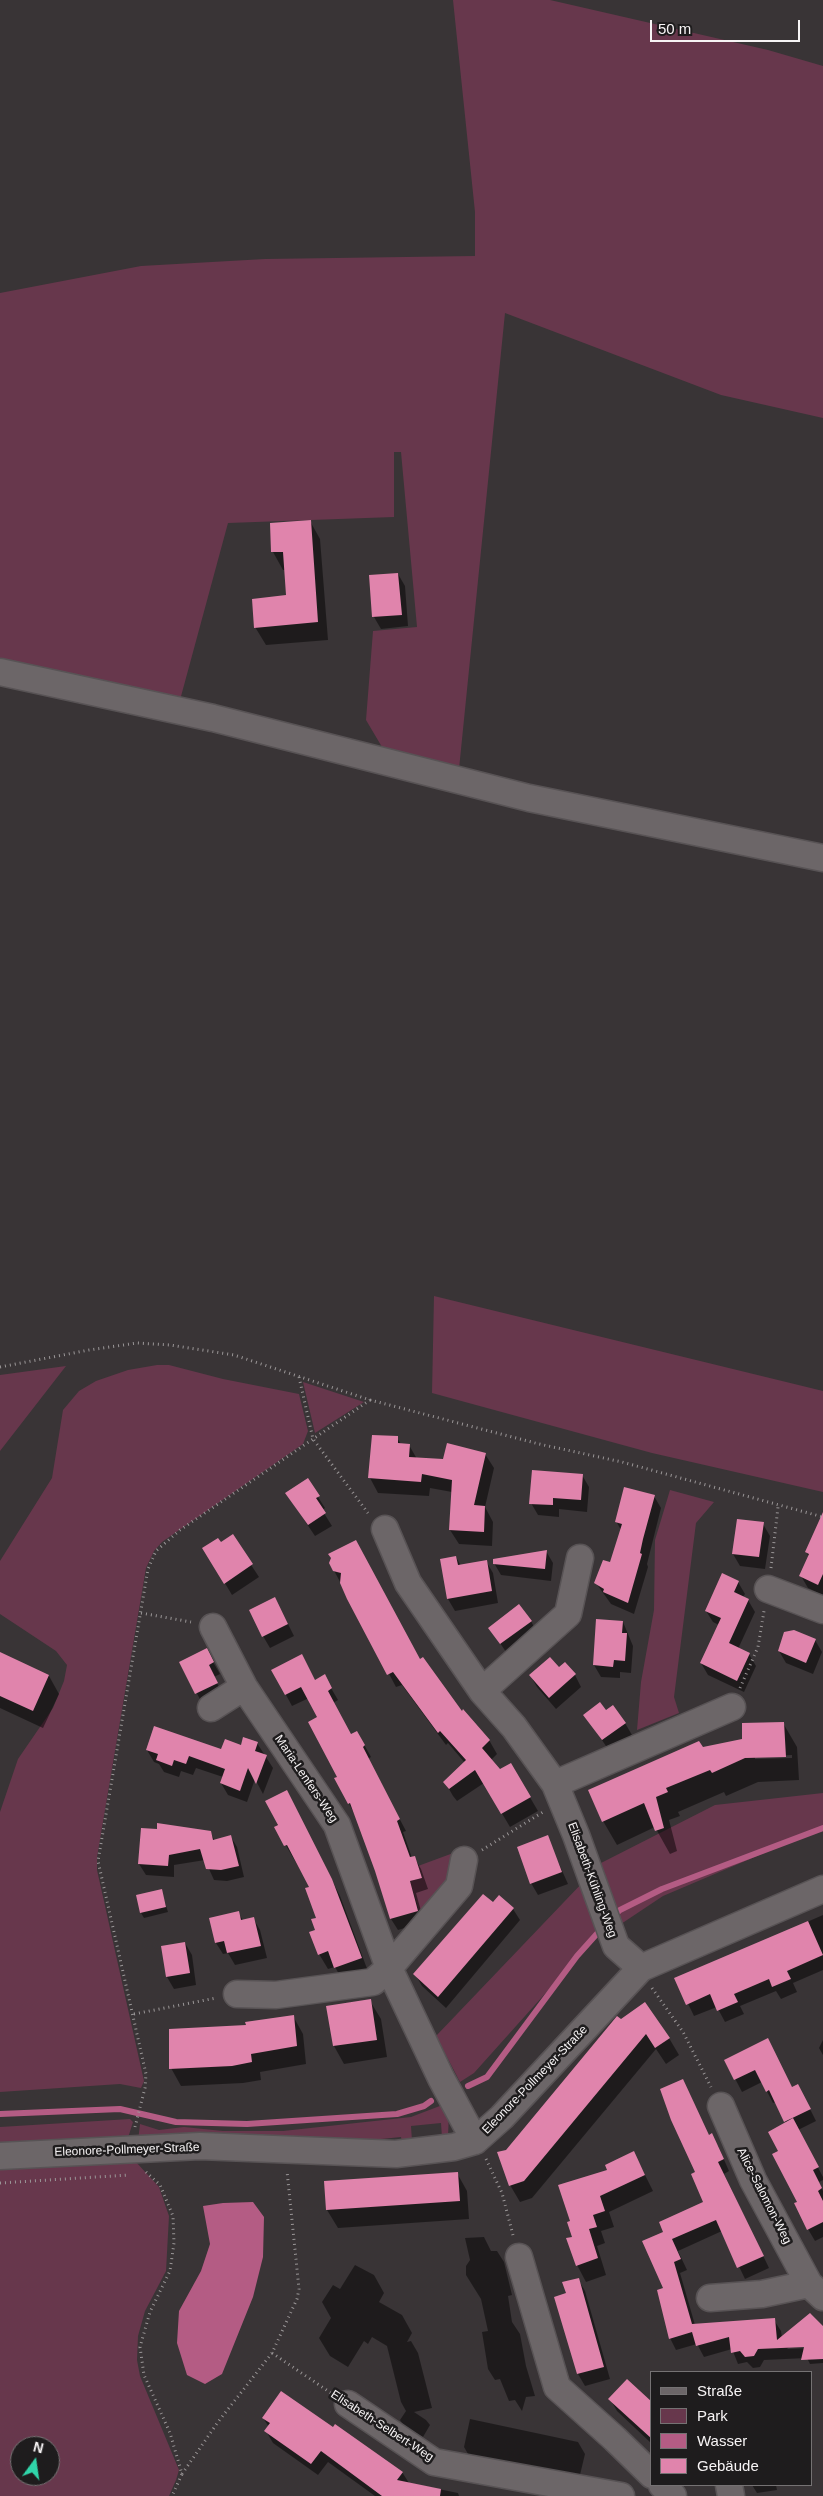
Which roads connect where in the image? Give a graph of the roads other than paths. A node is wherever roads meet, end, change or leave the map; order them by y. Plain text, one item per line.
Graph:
1 (0, 672) edge
2 (823, 858) edge
3 (385, 1529) road end
4 (580, 1558) dead end
5 (768, 1589) road end
6 (823, 1610) edge
7 (213, 1627) road end
8 (244, 1688) junction
9 (482, 1691) junction
10 (732, 1707) road end
11 (211, 1708) dead end
12 (555, 1784) junction
13 (464, 1860) road end
14 (823, 1889) edge
15 (389, 1968) junction
16 (641, 1968) junction
17 (237, 1994) road end
18 (721, 2106) road end
19 (475, 2141) junction
20 (0, 2156) edge
21 (519, 2257) road end
22 (816, 2291) edge
23 (710, 2298) dead end
24 (348, 2404) road end
25 (650, 2473) edge
26 (621, 2496) edge

1 - 2 street
3 - 9 street, Elisabeth-Kühling-Weg
4 - 9 street
5 - 6 street
7 - 8 street, Maria-Lenfers-Weg
8 - 11 street
8 - 15 street, Maria-Lenfers-Weg
9 - 12 street, Elisabeth-Kühling-Weg
10 - 12 street
12 - 16 street, Elisabeth-Kühling-Weg
13 - 15 street
14 - 16 street, Eleonore-Pollmeyer-Straße
15 - 17 street
15 - 19 street, Maria-Lenfers-Weg
16 - 19 street, Eleonore-Pollmeyer-Straße
18 - 22 street, Alice-Salomon-Weg
19 - 20 street, Eleonore-Pollmeyer-Straße
21 - 25 street
22 - 23 street, Alice-Salomon-Weg
24 - 26 street, Elisabeth-Selbert-Weg

